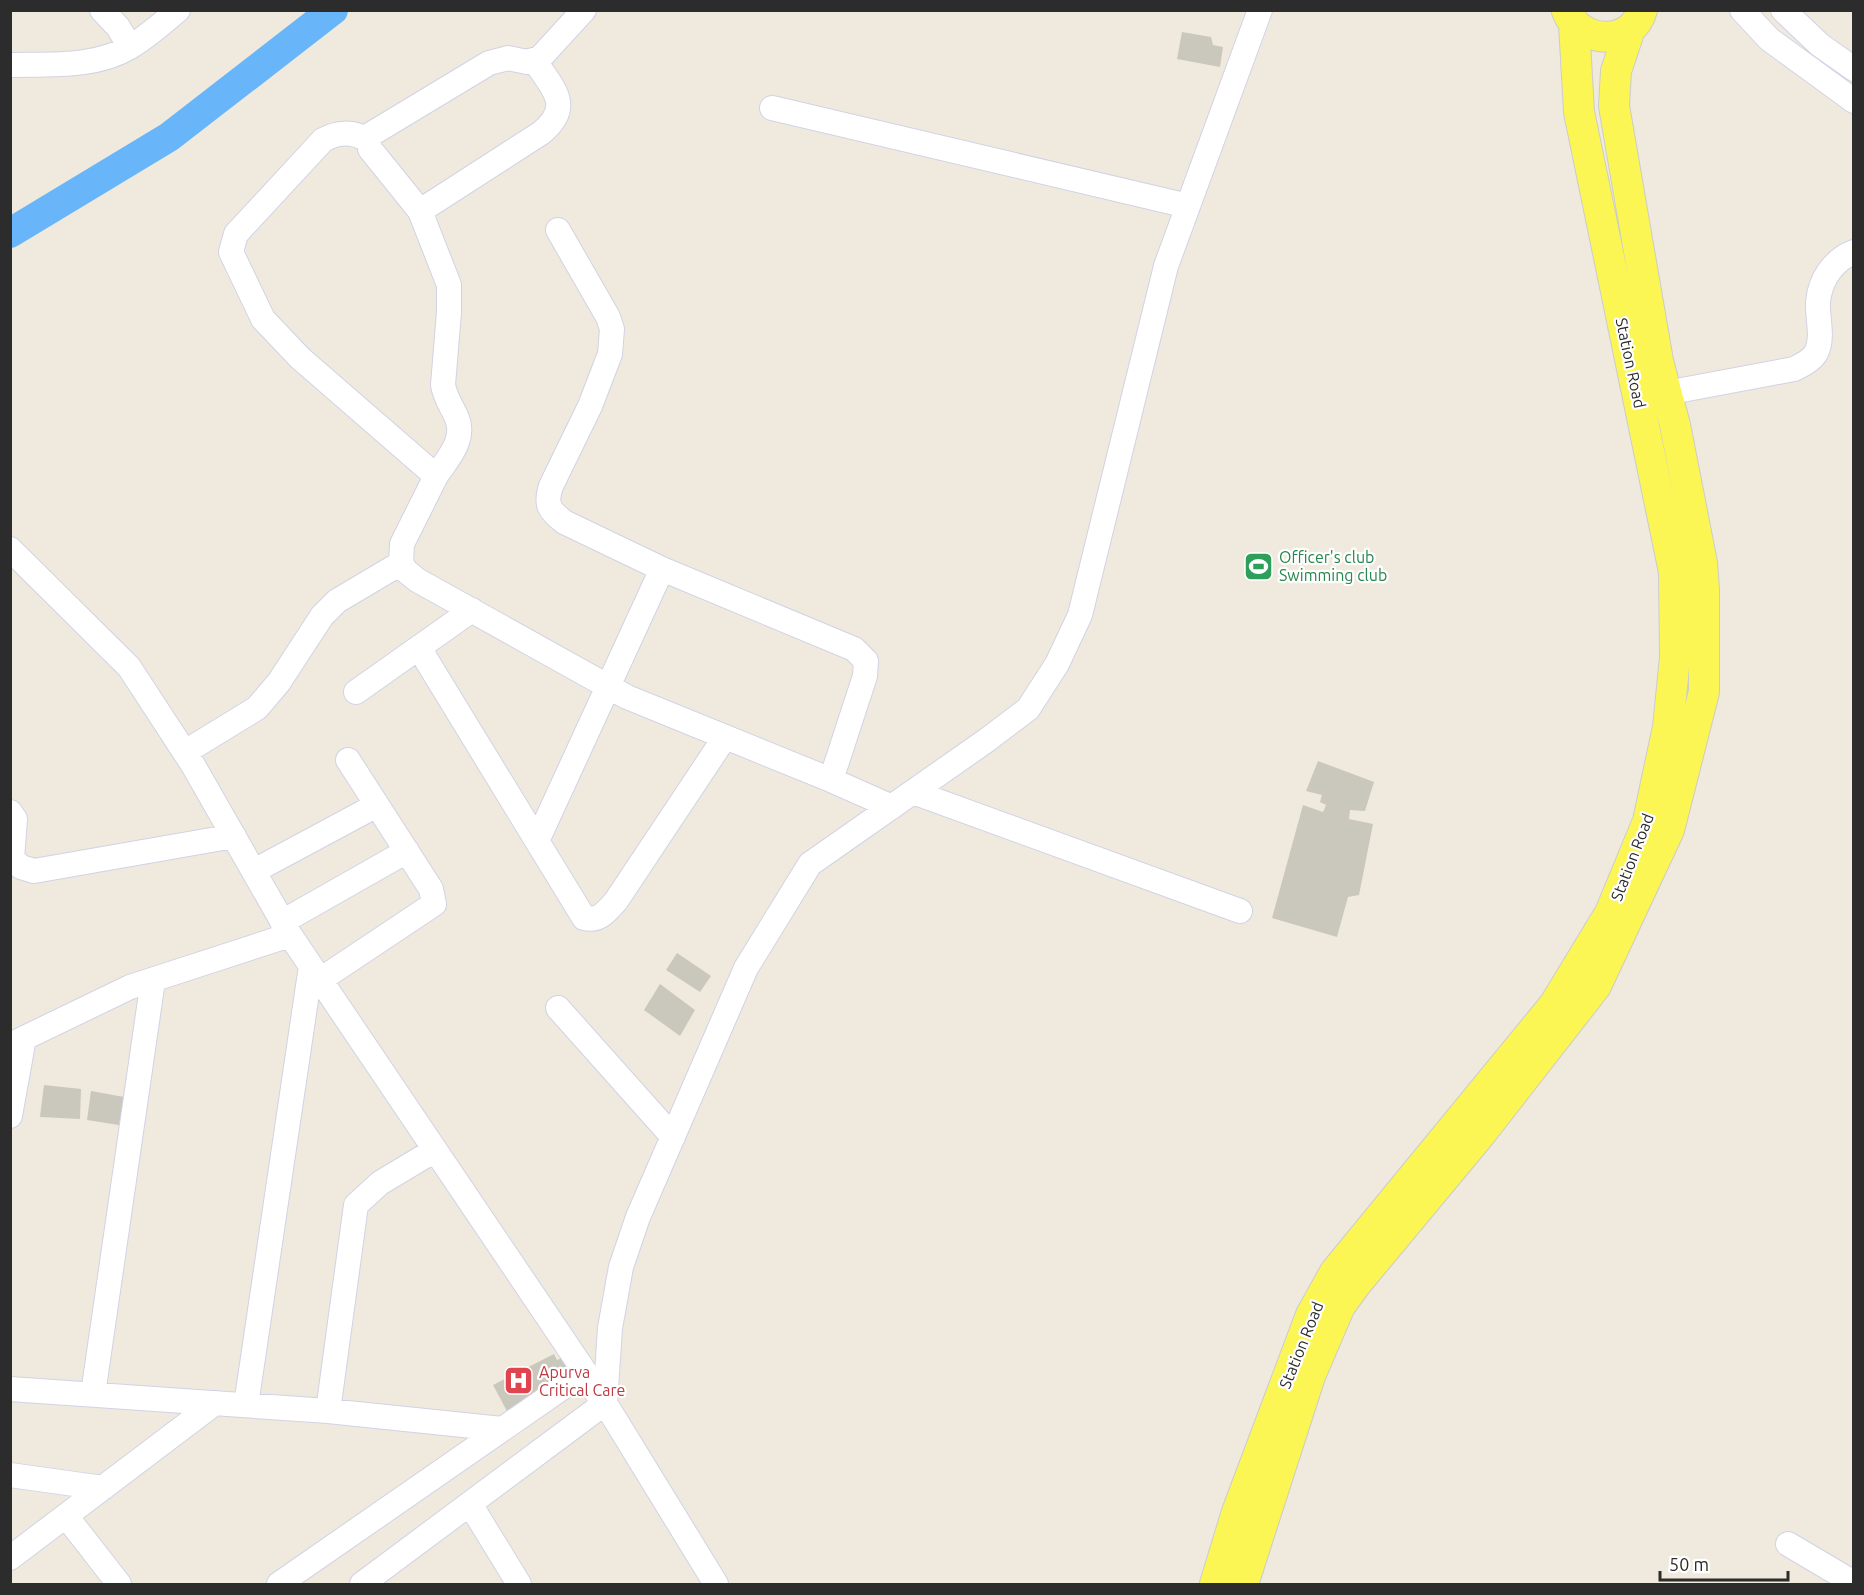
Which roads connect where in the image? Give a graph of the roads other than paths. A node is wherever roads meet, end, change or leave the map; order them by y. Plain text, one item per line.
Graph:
1 (102, 10) edge
2 (178, 10) edge
3 (584, 10) edge
4 (1260, 10) edge
5 (1742, 10) edge
6 (1783, 10) edge
7 (1644, 16) edge
8 (1570, 17) edge
9 (130, 47) junction
10 (534, 60) junction
11 (10, 65) edge
12 (1854, 69) edge
13 (1854, 101) edge
14 (772, 108) dead end
15 (367, 140) junction
16 (1188, 206) junction
17 (420, 211) junction
18 (558, 230) dead end
19 (1854, 252) edge
20 (1666, 393) junction
21 (436, 476) junction
22 (10, 549) edge
23 (401, 563) junction
24 (662, 569) junction
25 (472, 610) junction
26 (419, 648) junction
27 (608, 687) junction
28 (356, 692) dead end
29 (725, 737) junction
30 (185, 752) junction
31 (348, 760) dead end
32 (831, 780) junction
33 (913, 792) junction
34 (377, 805) junction
35 (892, 807) junction
36 (10, 812) edge
37 (234, 836) junction
38 (537, 841) junction
39 (407, 851) junction
40 (254, 871) junction
41 (1240, 911) dead end
42 (286, 928) junction
43 (315, 973) junction
44 (153, 980) junction
45 (558, 1008) dead end
46 (1563, 1011) junction
47 (17, 1041) edge
48 (10, 1116) edge
49 (673, 1137) junction
50 (435, 1150) junction
51 (1322, 1319) junction
52 (582, 1374) junction
53 (10, 1389) edge
54 (93, 1394) junction
55 (215, 1403) junction
56 (605, 1403) junction
57 (246, 1405) junction
58 (328, 1411) junction
59 (502, 1429) junction
60 (10, 1475) edge
61 (102, 1488) junction
62 (470, 1504) junction
63 (66, 1516) junction
64 (1788, 1544) dead end
65 (10, 1558) edge
66 (1854, 1583) edge
67 (119, 1584) edge
68 (279, 1584) edge
69 (362, 1584) edge
70 (519, 1584) edge
71 (716, 1584) edge
72 (1215, 1584) edge
73 (1243, 1584) edge

1 - 9 street
2 - 9 street
3 - 10 street
4 - 16 street
5 - 13 street
6 - 12 street
7 - 8 main road
7 - 20 main road, Station Road
8 - 46 main road, Station Road
9 - 11 street
10 - 15 street
10 - 17 street
14 - 16 street
15 - 17 street
15 - 21 street
16 - 33 street
17 - 21 street
18 - 24 street
19 - 20 street
20 - 46 main road, Station Road
21 - 23 street
22 - 30 street
23 - 25 street
23 - 30 street
24 - 27 street
24 - 32 street
25 - 26 street
25 - 27 street
26 - 28 street
26 - 38 street
27 - 29 street
27 - 38 street
29 - 32 street
29 - 38 street
30 - 37 street
31 - 34 street
32 - 35 street
33 - 35 street
33 - 41 street
34 - 39 street
34 - 40 street
35 - 49 street
36 - 37 street
37 - 40 street
39 - 42 street
39 - 43 street
40 - 42 street
42 - 43 street
42 - 44 street
43 - 50 street
43 - 57 street
44 - 47 street
44 - 54 street
45 - 49 street
46 - 51 main road, Station Road
47 - 48 street
49 - 56 street
50 - 52 street
50 - 58 street
51 - 72 main road, Station Road
51 - 73 main road, Station Road
52 - 56 street
52 - 59 street
53 - 54 street
54 - 55 street
55 - 57 street
55 - 61 street
56 - 62 street
56 - 71 street
57 - 58 street
58 - 59 street
59 - 68 street
60 - 61 street
61 - 63 street
62 - 69 street
62 - 70 street
63 - 65 street
63 - 67 street
64 - 66 street

